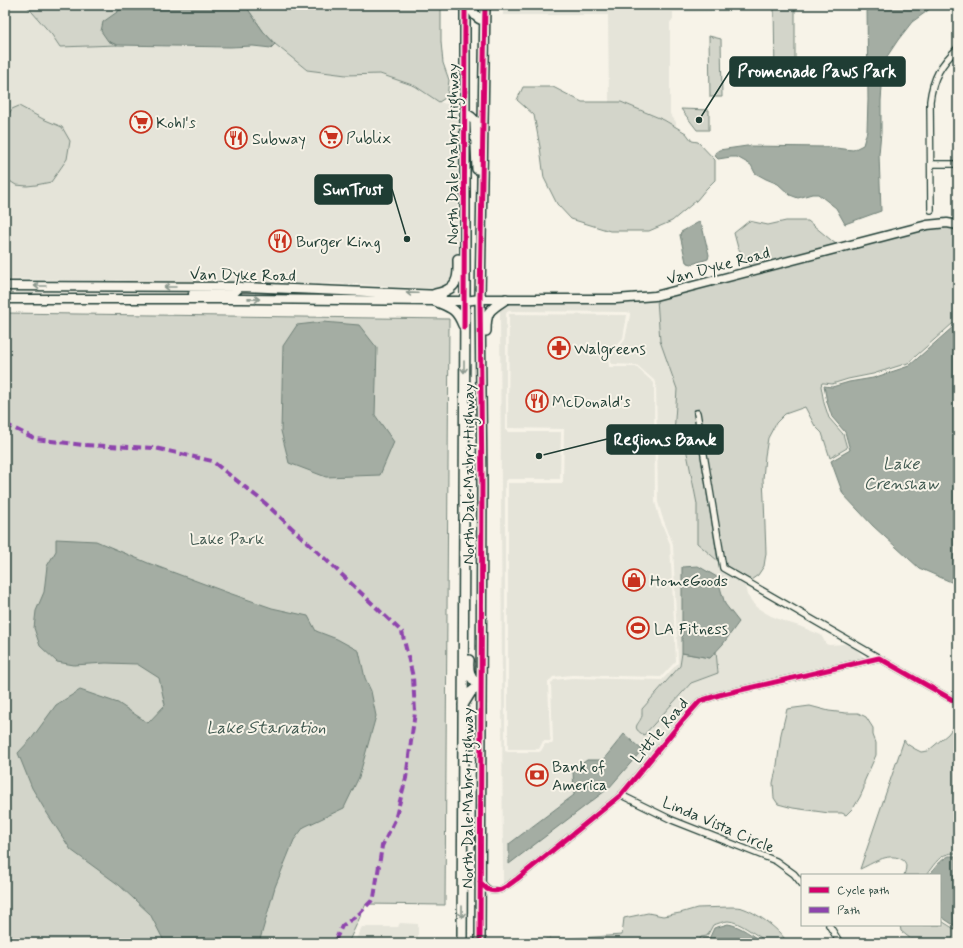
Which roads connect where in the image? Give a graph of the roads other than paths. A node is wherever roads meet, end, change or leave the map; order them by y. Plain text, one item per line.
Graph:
1 (465, 5) edge
2 (472, 5) edge
3 (485, 5) edge
4 (484, 20) junction
5 (958, 48) edge
6 (465, 112) junction
7 (465, 146) junction
8 (931, 164) junction
9 (958, 164) edge
10 (482, 210) junction
11 (931, 210) dead end
12 (958, 225) edge
13 (5, 286) edge
14 (240, 287) junction
15 (435, 297) junction
16 (5, 299) edge
17 (97, 299) junction
18 (465, 299) junction
19 (480, 299) junction
20 (506, 299) junction
21 (464, 328) junction
22 (697, 413) dead end
23 (463, 571) junction
24 (879, 658) junction
25 (480, 681) junction
26 (958, 702) edge
27 (463, 705) junction
28 (621, 795) junction
29 (480, 882) junction
30 (801, 883) edge
31 (830, 926) edge
32 (462, 943) edge
33 (480, 943) edge
34 (840, 943) edge

1 - 6 main road, North Dale Mabry Highway
2 - 4 main road
3 - 4 main road, North Dale Mabry Highway
4 - 10 main road, North Dale Mabry Highway
5 - 8 street
6 - 7 main road, North Dale Mabry Highway
6 - 10 main road
7 - 15 main road
7 - 18 main road, North Dale Mabry Highway
8 - 9 street
8 - 11 street
10 - 19 main road, North Dale Mabry Highway
12 - 20 main road, Van Dyke Road
14 -> 13 main road, Van Dyke Road
15 -> 14 main road, Van Dyke Road
14 - 17 main road
17 -> 15 main road, Van Dyke Road
15 - 18 main road, Van Dyke Road
15 - 21 main road
16 - 17 main road, Van Dyke Road
18 - 19 main road, Van Dyke Road
18 - 21 main road, North Dale Mabry Highway
19 - 20 main road, Van Dyke Road
19 - 25 main road, North Dale Mabry Highway
20 - 25 main road
21 -> 23 main road, North Dale Mabry Highway
22 - 24 street
23 - 25 main road
23 - 27 main road, North Dale Mabry Highway
24 - 26 street
24 - 28 street, Little Road
25 - 27 main road
25 - 29 main road, North Dale Mabry Highway
27 -> 32 main road, North Dale Mabry Highway
28 - 29 street, Little Road
28 - 30 street, Linda Vista Circle
29 - 33 main road, North Dale Mabry Highway
31 - 34 street

